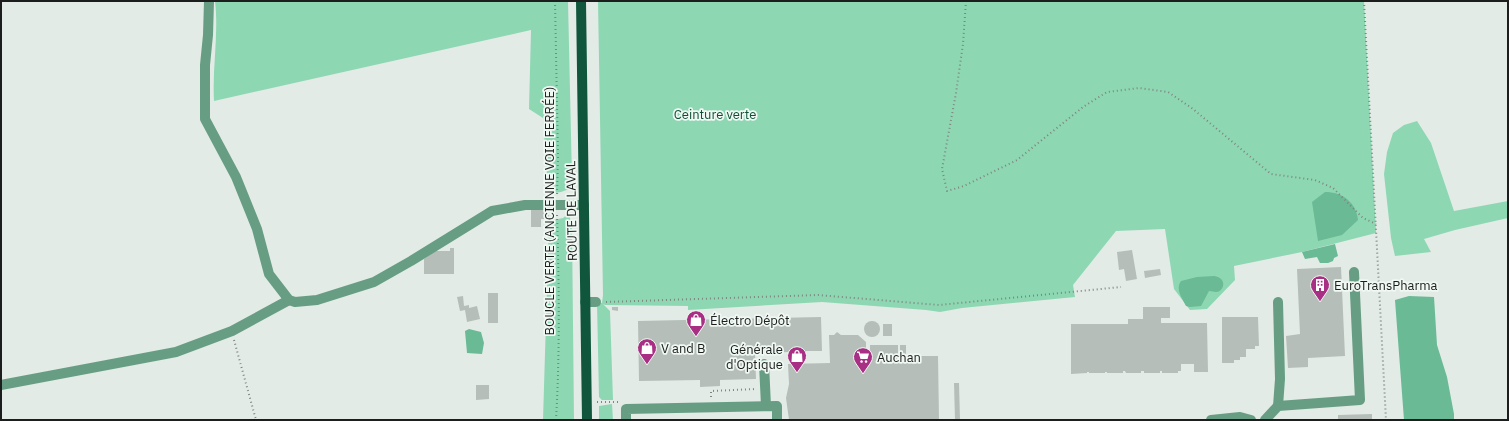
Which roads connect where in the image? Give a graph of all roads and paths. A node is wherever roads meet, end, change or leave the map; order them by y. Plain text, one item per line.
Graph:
1 (209, 1) edge
2 (555, 1) edge
3 (581, 1) edge
4 (966, 1) edge
5 (1364, 1) edge
6 (556, 204) junction
7 (584, 205) junction
8 (1376, 224) junction
9 (1354, 272) dead end
10 (1121, 287) dead end
11 (289, 300) junction
12 (585, 302) junction
13 (596, 302) joint
14 (1278, 302) dead end
15 (232, 331) junction
16 (764, 364) dead end
17 (1, 385) edge
18 (756, 390) dead end
19 (711, 391) dead end
20 (597, 402) dead end
21 (626, 402) dead end
22 (766, 406) junction
23 (1278, 406) junction
24 (256, 420) edge
25 (556, 420) edge
26 (587, 420) edge
27 (626, 420) edge
28 (777, 420) edge
29 (1211, 420) edge
30 (1251, 420) edge
31 (1265, 420) edge
32 (1386, 420) edge

1 - 11 street
2 - 6 path, BOUCLE VERTE (ANCIENNE VOIE FERRÉE)
3 - 7 main road, ROUTE DE LAVAL
4 - 8 path
5 - 8 path
6 - 7 street
6 - 11 street
6 - 25 path, BOUCLE VERTE (ANCIENNE VOIE FERRÉE)
7 - 12 main road, ROUTE DE LAVAL
8 - 32 path
9 - 23 street
10 - 13 path
11 - 15 street
12 - 13 street
12 - 26 main road, ROUTE DE LAVAL
14 - 23 street
15 - 17 street
15 - 24 path
16 - 22 street
18 - 19 path
20 - 21 path
22 - 27 street
22 - 28 street
23 - 31 street
29 - 30 street

